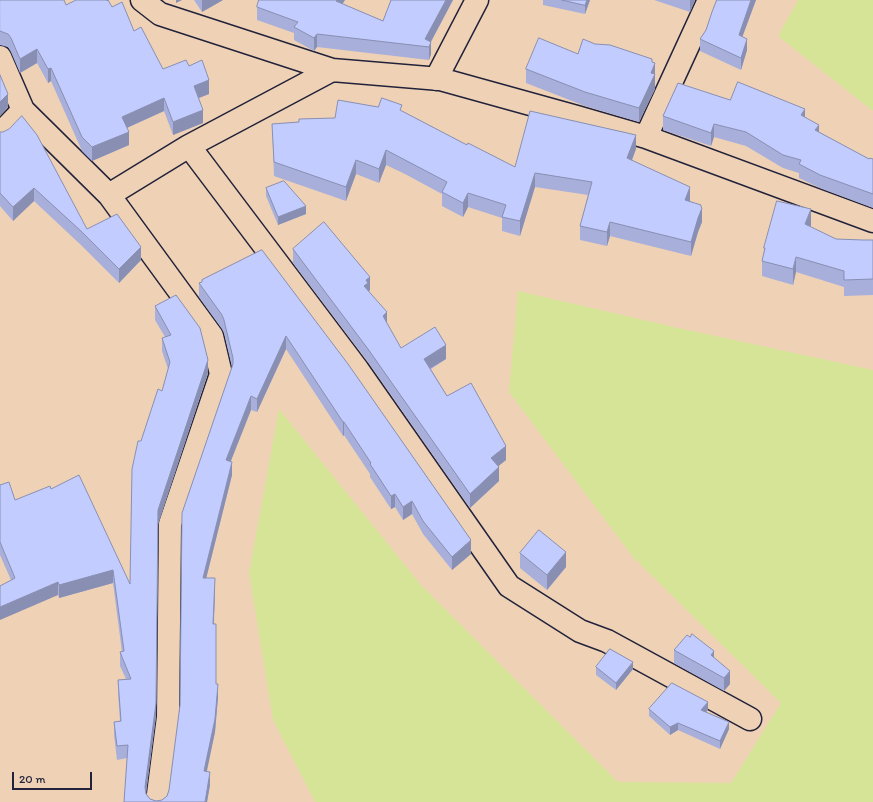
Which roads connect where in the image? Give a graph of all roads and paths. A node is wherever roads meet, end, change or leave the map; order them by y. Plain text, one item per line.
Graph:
1 (142, 0) edge
2 (477, 0) edge
3 (708, 0) edge
4 (0, 58) edge
5 (332, 70) junction
6 (436, 79) junction
7 (23, 110) junction
8 (0, 134) edge
9 (646, 137) junction
10 (188, 146) junction
11 (109, 195) junction
12 (873, 221) edge
13 (750, 719) dead end
14 (157, 802) edge

1 - 5 street
2 - 6 street
3 - 9 street
4 - 7 street
5 - 6 street
5 - 10 street
6 - 9 street
7 - 8 street
7 - 11 street
9 - 12 street
10 - 11 street
10 - 13 street
11 - 14 street

